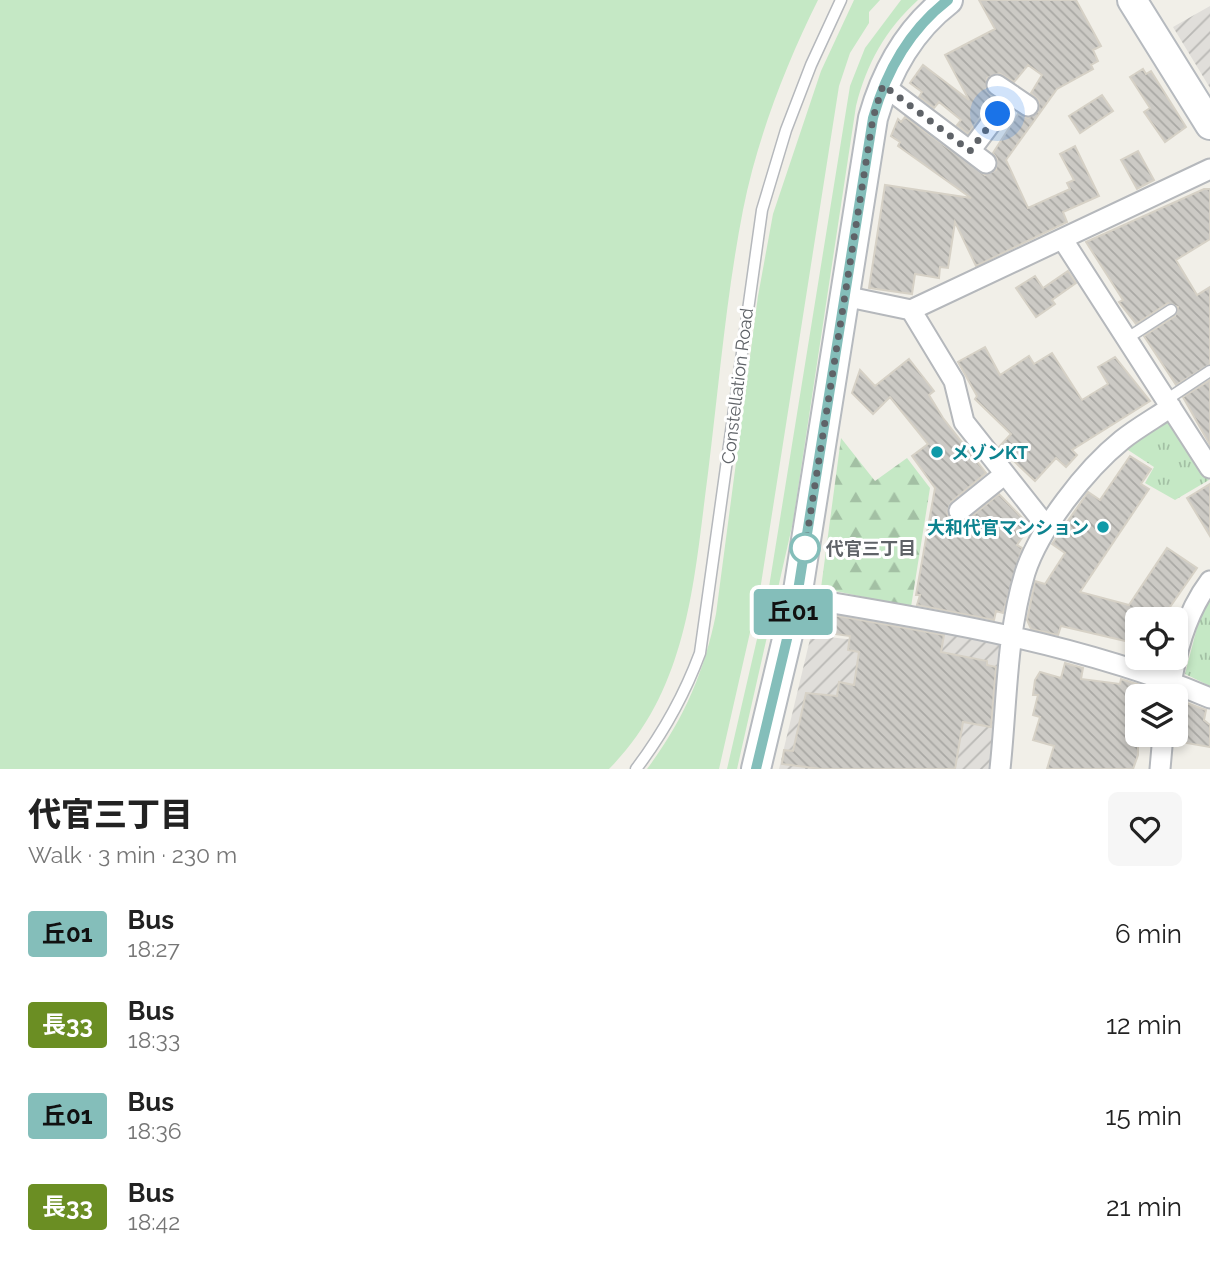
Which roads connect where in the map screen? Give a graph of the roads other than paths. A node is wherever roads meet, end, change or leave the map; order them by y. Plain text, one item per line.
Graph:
1 (841, 0) edge
2 (948, 0) edge
3 (1132, 0) edge
4 (883, 85) junction
5 (1028, 106) dead end
6 (1210, 125) edge
7 (1210, 169) edge
8 (1063, 240) junction
9 (844, 296) junction
10 (911, 310) junction
11 (1171, 310) dead end
12 (1126, 338) junction
13 (1210, 371) edge
14 (1168, 403) junction
15 (1209, 464) edge
16 (1005, 474) junction
17 (959, 511) dead end
18 (1047, 527) junction
19 (1210, 581) edge
20 (797, 597) junction
21 (1013, 637) junction
22 (1155, 684) edge
23 (1171, 684) edge
24 (1188, 693) edge
25 (1210, 698) edge
26 (1162, 747) edge
27 (636, 769) edge
28 (756, 769) edge
29 (1000, 769) edge
30 (1160, 769) edge

1 - 27 lane, Constellation Road
2 - 4 street
3 - 6 street
4 - 5 street
4 - 9 street
7 - 8 street
8 - 10 street
8 - 12 street
9 - 10 street
9 - 20 street
10 - 16 street
11 - 12 lane
12 - 14 street
13 - 14 lane
14 - 15 street
14 - 18 street
16 - 17 street
16 - 18 street
18 - 21 street
19 - 23 street
20 - 21 street
20 - 28 street
21 - 22 street
21 - 29 street
24 - 25 street
26 - 30 street

